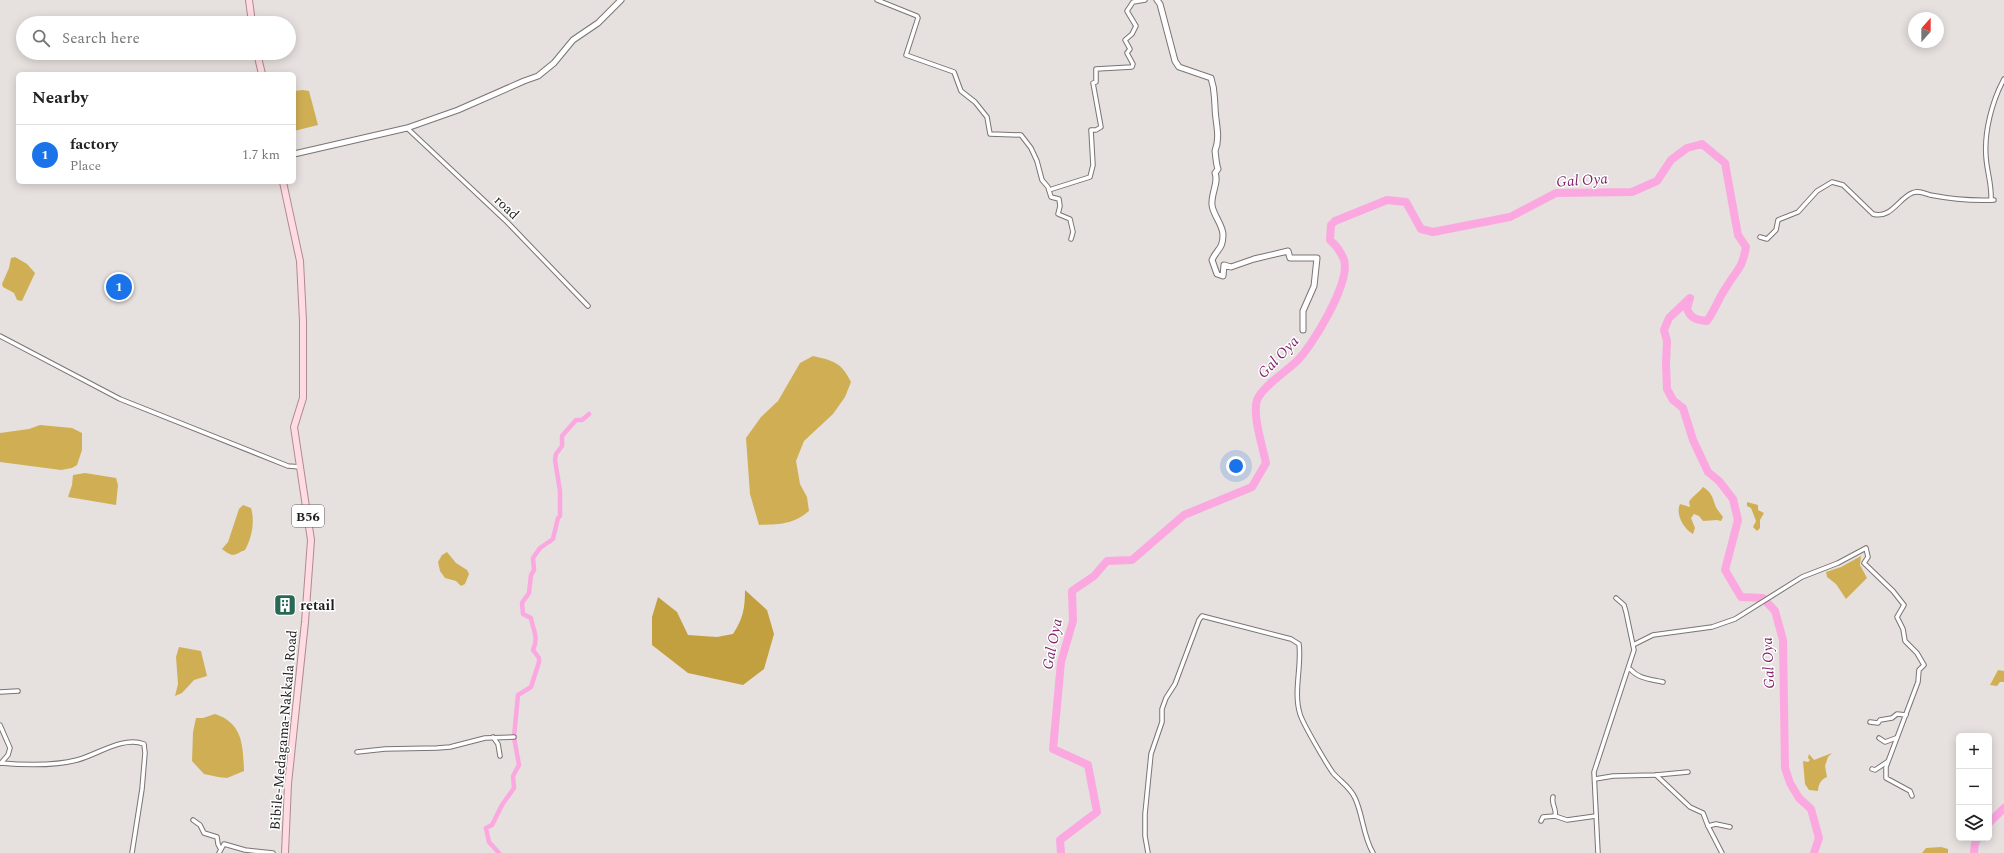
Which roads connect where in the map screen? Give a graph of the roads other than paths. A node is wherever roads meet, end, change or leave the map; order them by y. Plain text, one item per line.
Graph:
1 (250, 0) edge
2 (621, 0) edge
3 (877, 0) edge
4 (1145, 0) edge
5 (1157, 0) edge
6 (251, 16) edge
7 (259, 60) edge
8 (262, 72) edge
9 (2004, 79) edge
10 (407, 128) junction
11 (296, 154) edge
12 (283, 184) edge
13 (1049, 190) junction
14 (1760, 237) dead end
15 (1071, 239) dead end
16 (588, 306) dead end
17 (1303, 330) dead end
18 (0, 336) edge
19 (301, 467) junction
20 (1616, 598) dead end
21 (1633, 645) junction
22 (1630, 668) junction
23 (1663, 682) dead end
24 (18, 691) dead end
25 (0, 692) edge
26 (1906, 715) junction
27 (1870, 722) dead end
28 (0, 725) edge
29 (493, 737) junction
30 (514, 737) dead end
31 (1879, 738) dead end
32 (1896, 738) junction
33 (357, 752) dead end
34 (500, 756) dead end
35 (1888, 761) junction
36 (0, 763) edge
37 (1872, 769) dead end
38 (1688, 772) dead end
39 (1656, 775) junction
40 (1595, 778) junction
41 (1912, 796) dead end
42 (1553, 797) dead end
43 (1555, 816) junction
44 (1596, 816) junction
45 (193, 820) dead end
46 (1541, 821) dead end
47 (1708, 826) junction
48 (1730, 827) dead end
49 (220, 848) junction
50 (132, 853) edge
51 (219, 853) edge
52 (273, 853) edge
53 (285, 853) edge
54 (1148, 853) edge
55 (1373, 853) edge
56 (1598, 853) edge
57 (1722, 853) edge

1 - 6 main road
2 - 10 main road
3 - 13 street
4 - 13 street
5 - 17 main road
7 - 8 main road
9 - 14 street
10 - 11 main road
10 - 16 street, road
12 - 19 main road, Bibile-Medagama-Nakkala Road / B56
13 - 15 street
18 - 19 street
19 - 53 main road, Bibile-Medagama-Nakkala Road / B56
20 - 21 street
21 - 22 street
21 - 26 street
22 - 23 street
22 - 40 street
24 - 25 street
26 - 27 street
26 - 32 street
28 - 36 street
29 - 30 street
29 - 33 street
29 - 34 street
31 - 32 street
32 - 35 street
35 - 37 street
35 - 41 street
36 - 50 street
38 - 39 street
39 - 40 street
39 - 47 street
40 - 44 street
42 - 43 street
43 - 44 street
43 - 46 street
44 - 56 street
45 - 49 street
47 - 48 street
47 - 57 street
49 - 51 street
49 - 52 street
54 - 55 street

